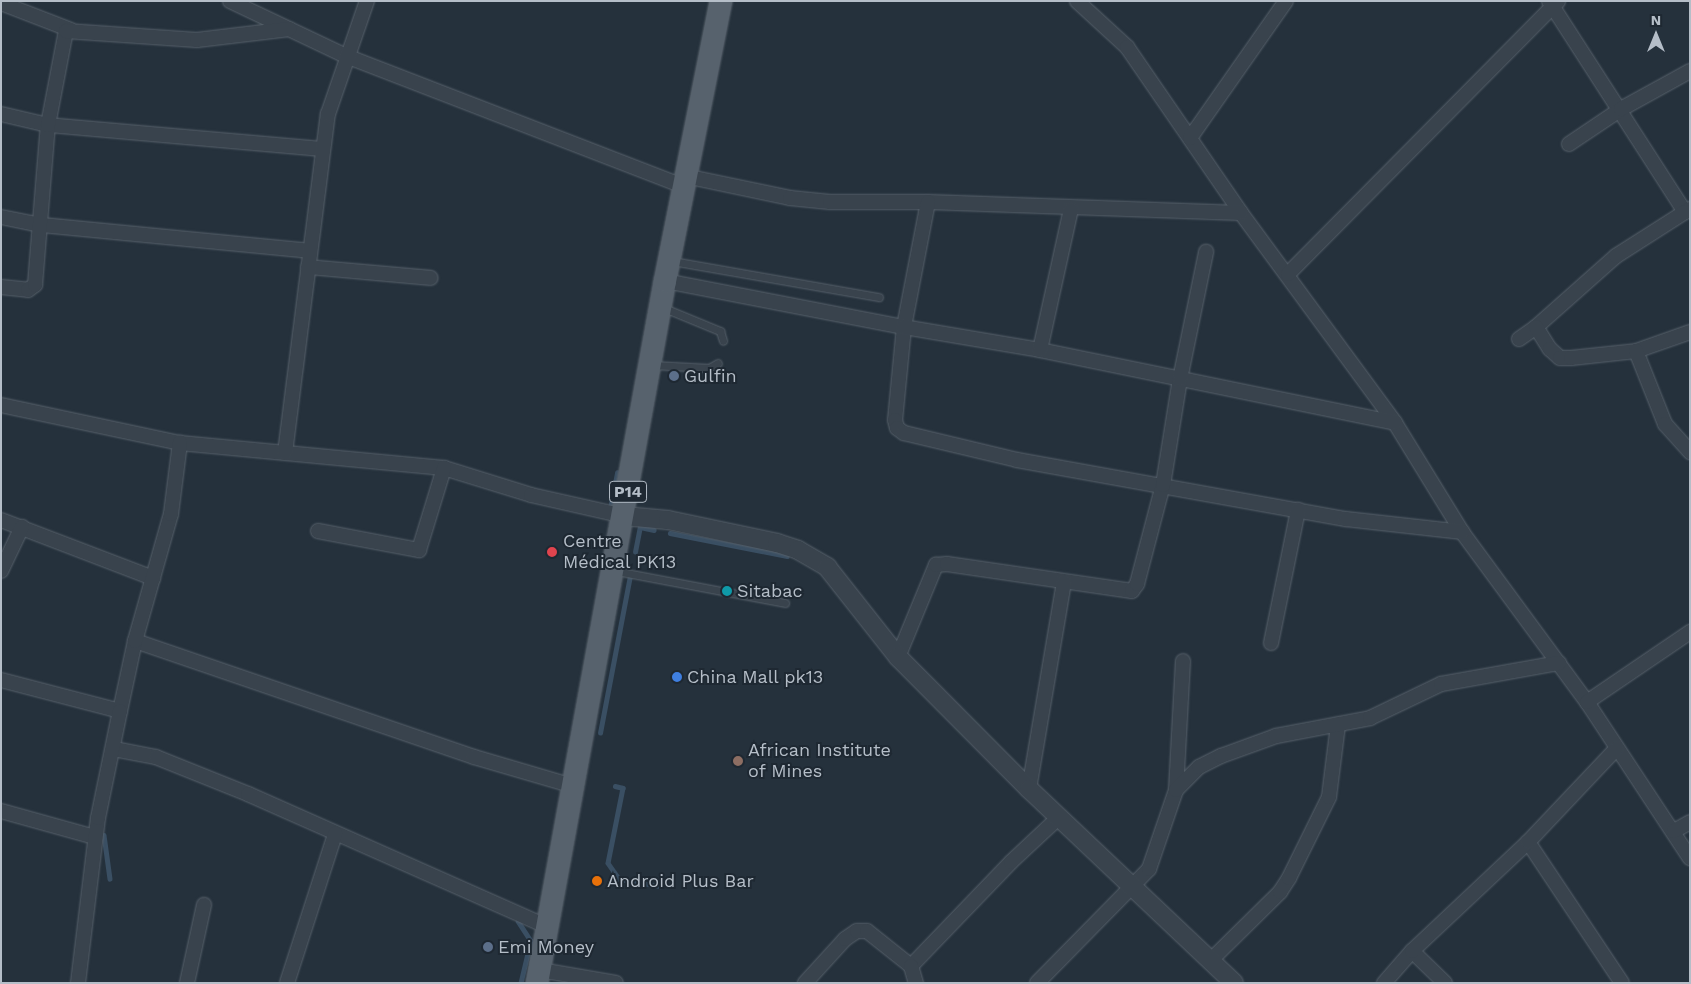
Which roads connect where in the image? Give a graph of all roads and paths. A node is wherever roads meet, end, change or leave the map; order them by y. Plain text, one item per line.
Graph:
1 (230, 1) edge
2 (368, 1) edge
3 (721, 1) edge
4 (1077, 1) edge
5 (1286, 1) edge
6 (1, 3) edge
7 (1554, 3) edge
8 (289, 29) junction
9 (71, 30) junction
10 (346, 56) junction
11 (1690, 71) edge
12 (1622, 109) junction
13 (1, 114) edge
14 (48, 125) junction
15 (1190, 138) junction
16 (1569, 144) dead end
17 (321, 149) junction
18 (684, 181) junction
19 (928, 202) junction
20 (1071, 209) junction
21 (1688, 210) edge
22 (1241, 213) junction
23 (1, 217) edge
24 (41, 225) junction
25 (310, 251) junction
26 (1206, 252) dead end
27 (308, 267) junction
28 (667, 270) junction
29 (1288, 274) junction
30 (431, 278) dead end
31 (1, 287) edge
32 (879, 297) dead end
33 (662, 307) junction
34 (904, 327) junction
35 (1536, 327) junction
36 (1690, 332) edge
37 (1519, 339) dead end
38 (723, 342) dead end
39 (1040, 350) junction
40 (1636, 350) junction
41 (718, 363) dead end
42 (652, 365) junction
43 (1180, 379) junction
44 (1, 405) edge
45 (1395, 423) junction
46 (180, 443) junction
47 (1690, 452) edge
48 (285, 453) junction
49 (444, 468) junction
50 (1163, 485) junction
51 (1298, 510) junction
52 (624, 516) junction
53 (1, 520) edge
54 (22, 527) junction
55 (318, 531) dead end
56 (1462, 532) junction
57 (614, 570) junction
58 (1, 572) edge
59 (153, 578) junction
60 (1064, 582) junction
61 (785, 603) dead end
62 (1690, 632) edge
63 (135, 641) junction
64 (1271, 643) dead end
65 (898, 656) junction
66 (1183, 661) dead end
67 (1559, 663) junction
68 (1, 680) edge
69 (1587, 702) junction
70 (120, 711) junction
71 (1338, 725) junction
72 (1617, 748) junction
73 (114, 749) junction
74 (573, 786) junction
75 (1029, 789) junction
76 (1176, 790) junction
77 (1, 811) edge
78 (1058, 818) junction
79 (1690, 822) edge
80 (1674, 831) junction
81 (336, 834) junction
82 (95, 837) junction
83 (1528, 842) junction
84 (1690, 858) edge
85 (1133, 884) junction
86 (204, 905) dead end
87 (548, 928) junction
88 (1412, 951) junction
89 (1211, 960) junction
90 (910, 966) junction
91 (538, 976) edge
92 (78, 983) edge
93 (187, 983) edge
94 (287, 983) edge
95 (616, 983) edge
96 (805, 983) edge
97 (916, 983) edge
98 (1037, 983) edge
99 (1234, 983) edge
100 (1384, 983) edge
101 (1445, 983) edge
102 (1622, 983) edge

1 - 8 street
2 - 10 street
3 - 18 main road, P14
4 - 15 street
5 - 15 street
6 - 9 street
7 - 12 street
7 - 29 street
8 - 9 street
8 - 10 street
9 - 14 street
10 - 17 street
10 - 18 street
11 - 12 street
12 - 16 street
12 - 21 street
13 - 14 street
14 - 17 street
14 - 24 street
15 - 22 street
17 - 25 street
18 - 19 street
18 - 28 main road, P14
19 - 20 street
19 - 34 street
20 - 22 street
20 - 39 street
21 - 35 street
22 - 29 street
23 - 24 street
24 - 25 street
24 - 31 street
25 - 27 street
26 - 43 street
27 - 30 street
27 - 48 street
28 - 32 lane
28 - 33 main road, P14
28 - 34 street
29 - 45 street
33 - 38 lane
33 - 42 main road, P14
34 - 39 street
34 - 50 street
35 - 37 street
35 - 40 street
36 - 40 street
39 - 43 street
40 - 47 street
41 - 42 lane
42 - 52 main road, P14
43 - 45 street
43 - 50 street
44 - 46 street
45 - 56 street
46 - 48 street
46 - 59 street
48 - 49 street
49 - 52 street
49 - 55 street
50 - 51 street
50 - 60 street
51 - 56 street
51 - 64 street
52 - 57 main road, P14
52 - 65 street
53 - 54 street
54 - 58 street
54 - 59 street
56 - 67 street
57 - 61 lane
57 - 74 main road, P14
59 - 63 street
60 - 65 street
60 - 75 street
62 - 69 street
63 - 70 street
63 - 74 street
65 - 75 street
66 - 76 street
67 - 69 street
67 - 71 street
68 - 70 street
69 - 72 street
70 - 73 street
71 - 76 street
71 - 89 street
72 - 80 street
72 - 83 street
73 - 81 street
73 - 82 street
74 - 87 main road, P14
75 - 78 street
76 - 85 street
77 - 82 street
78 - 85 street
78 - 90 street
79 - 80 street
80 - 84 street
81 - 87 street
81 - 94 street
82 - 92 street
83 - 88 street
83 - 102 street
85 - 89 street
85 - 98 street
86 - 93 street
87 - 91 main road, P14
88 - 100 street
88 - 101 street
89 - 99 street
90 - 96 street
90 - 97 street
91 - 95 street

